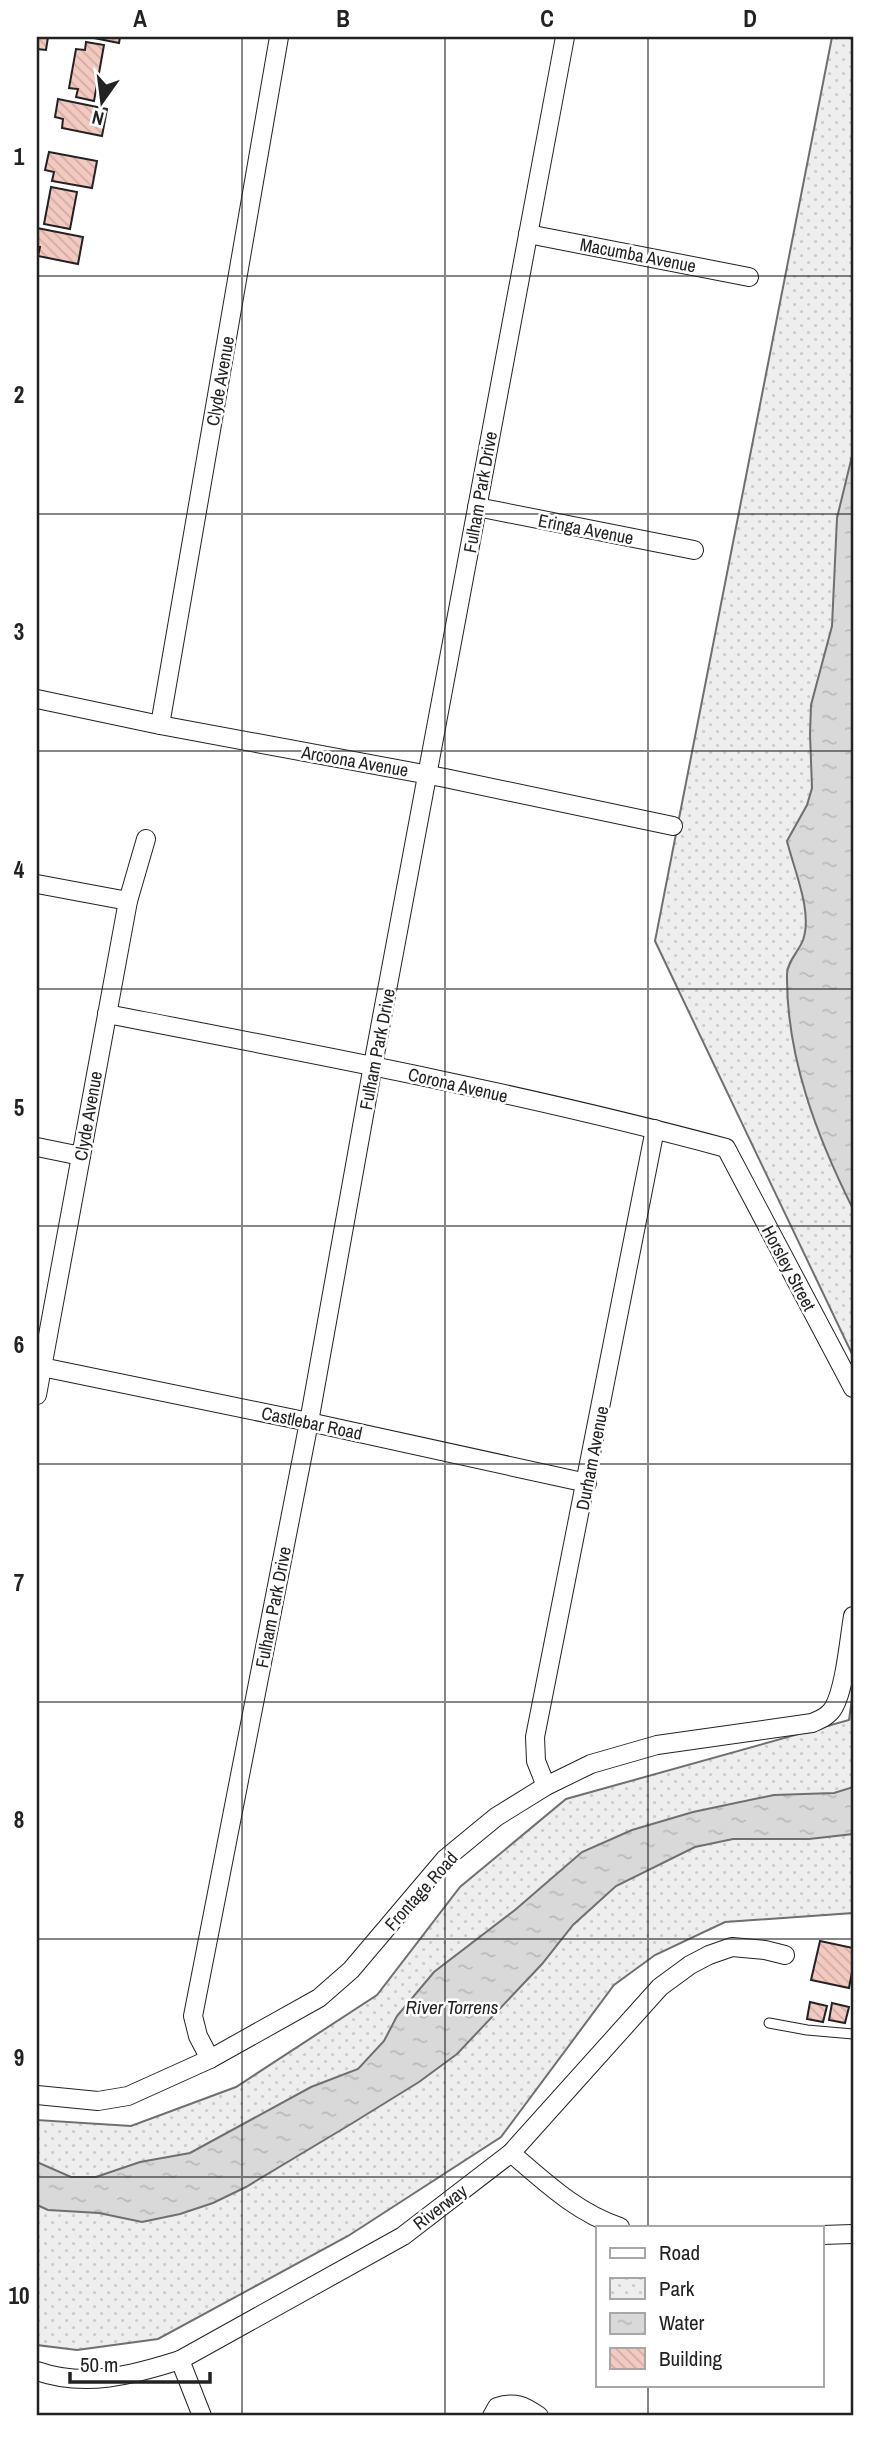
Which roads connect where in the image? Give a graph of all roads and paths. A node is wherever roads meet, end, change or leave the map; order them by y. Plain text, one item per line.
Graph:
1 (279, 37) edge
2 (565, 37) edge
3 (528, 234) junction
4 (749, 277) dead end
5 (477, 507) junction
6 (694, 550) dead end
7 (37, 699) edge
8 (160, 725) junction
9 (429, 775) junction
10 (673, 826) dead end
11 (146, 839) dead end
12 (37, 884) edge
13 (128, 901) junction
14 (107, 1014) junction
15 (373, 1066) junction
16 (655, 1129) junction
17 (37, 1147) edge
18 (726, 1147) joint
19 (81, 1156) junction
20 (39, 1367) edge
21 (853, 1388) edge
22 (37, 1395) edge
23 (309, 1422) junction
24 (587, 1483) junction
25 (853, 1616) edge
26 (546, 1786) junction
27 (785, 1955) dead end
28 (769, 2023) dead end
29 (853, 2034) edge
30 (210, 2059) junction
31 (37, 2095) edge
32 (511, 2153) junction
33 (617, 2226) edge
34 (853, 2234) edge
35 (824, 2235) edge
36 (180, 2360) junction
37 (37, 2371) edge
38 (202, 2416) edge
39 (492, 2416) edge
40 (539, 2416) edge

1 - 8 street, Clyde Avenue
2 - 3 street, Fulham Park Drive
3 - 4 street, Macumba Avenue
3 - 5 street, Fulham Park Drive
5 - 6 street, Eringa Avenue
5 - 9 street, Fulham Park Drive
7 - 8 street, Arcoona Avenue
8 - 9 street, Arcoona Avenue
9 - 10 street, Arcoona Avenue
9 - 15 street, Fulham Park Drive
11 - 13 street, Clyde Avenue
12 - 13 street
13 - 14 street, Clyde Avenue
14 - 15 street, Corona Avenue
14 - 19 street, Clyde Avenue
15 - 16 street, Corona Avenue
15 - 23 street, Fulham Park Drive
16 - 18 street, Corona Avenue
16 - 24 street, Durham Avenue
17 - 19 street
18 - 21 street, Horsley Street
19 - 20 street, Clyde Avenue
20 - 22 street, Clyde Avenue
20 - 23 street, Castlebar Road
23 - 24 street, Castlebar Road
23 - 30 street, Fulham Park Drive
24 - 26 street, Durham Avenue
25 - 26 street, Frontage Road
26 - 30 street, Frontage Road
27 - 32 street, Riverway
28 - 29 lane
30 - 31 street, Frontage Road
32 - 33 street
32 - 36 street, Riverway
34 - 35 street
36 - 37 street, Riverway
36 - 38 street
39 - 40 street

